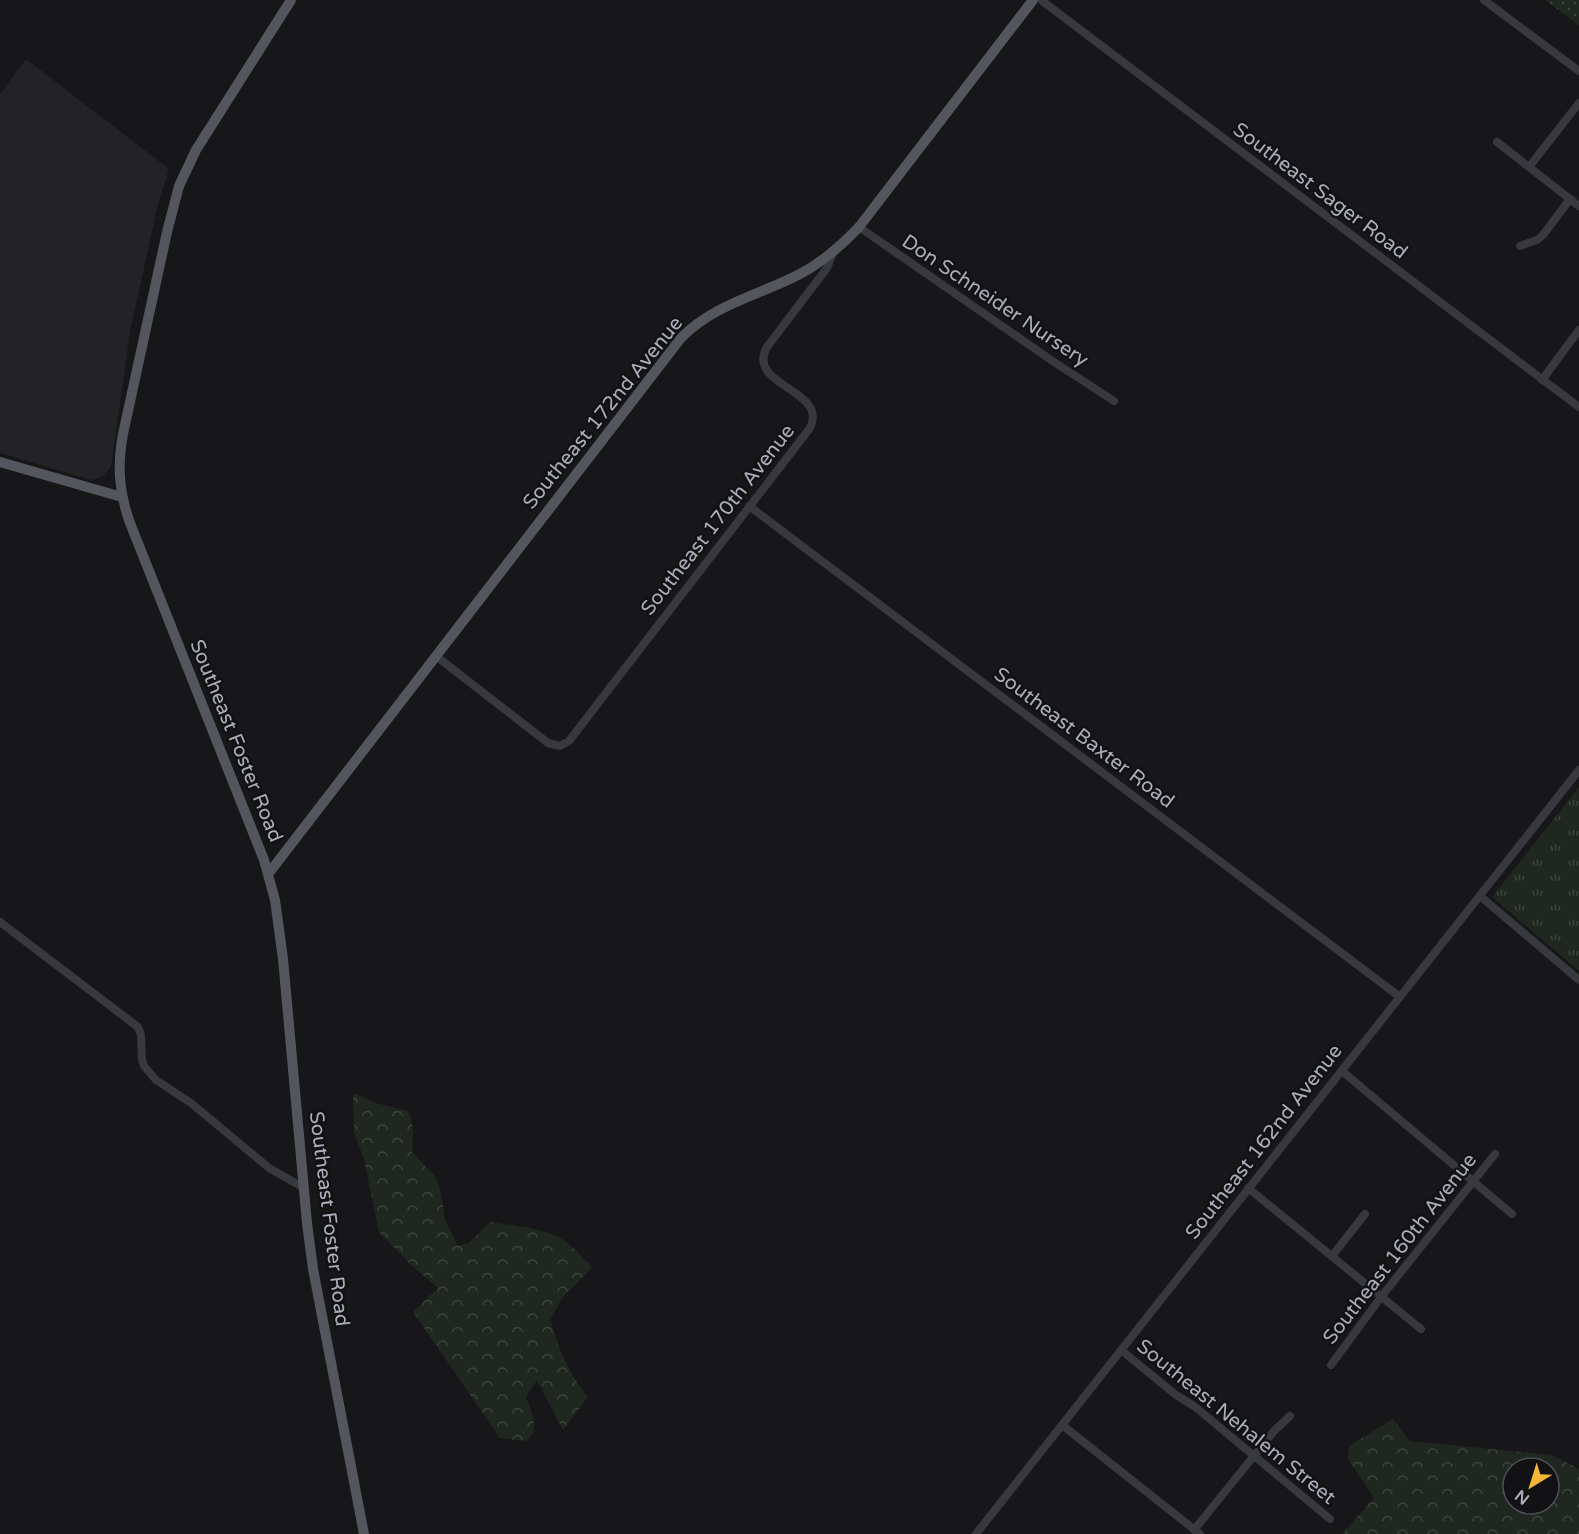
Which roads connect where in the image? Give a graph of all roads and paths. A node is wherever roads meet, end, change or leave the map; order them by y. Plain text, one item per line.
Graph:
1 (291, 0) edge
2 (1033, 0) edge
3 (1041, 0) edge
4 (1484, 0) edge
5 (1579, 71) edge
6 (1579, 104) edge
7 (1497, 142) dead end
8 (1529, 167) junction
9 (1570, 199) junction
10 (1579, 206) edge
11 (859, 227) junction
12 (1520, 246) dead end
13 (833, 253) junction
14 (1579, 330) edge
15 (1542, 380) junction
16 (1114, 400) dead end
17 (1579, 407) edge
18 (0, 462) edge
19 (122, 497) junction
20 (749, 506) junction
21 (436, 656) junction
22 (1579, 770) edge
23 (268, 873) junction
24 (1480, 896) junction
25 (0, 922) edge
26 (1579, 980) edge
27 (1400, 997) junction
28 (1342, 1071) junction
29 (1495, 1154) dead end
30 (1473, 1181) junction
31 (304, 1188) junction
32 (1248, 1188) junction
33 (1365, 1214) dead end
34 (1512, 1214) dead end
35 (1332, 1256) junction
36 (1382, 1297) junction
37 (1421, 1329) dead end
38 (1121, 1350) junction
39 (1331, 1365) dead end
40 (1290, 1416) dead end
41 (1062, 1425) junction
42 (1254, 1456) junction
43 (1330, 1519) dead end
44 (1197, 1532) edge
45 (364, 1534) edge
46 (976, 1534) edge

1 - 19 main road, Southeast Foster Road
2 - 11 main road, Southeast 172nd Avenue
3 - 15 street, Southeast Sager Road
4 - 5 street
6 - 8 street
7 - 8 street
8 - 9 street
9 - 10 street
9 - 12 street
11 - 13 main road, Southeast 172nd Avenue
11 - 16 street, Don Schneider Nursery
13 - 20 street, Southeast 170th Avenue
13 - 21 main road, Southeast 172nd Avenue
14 - 15 street
15 - 17 street, Southeast Sager Road
18 - 19 main road
19 - 23 main road, Southeast Foster Road
20 - 21 street, Southeast 170th Avenue
20 - 27 street, Southeast Baxter Road
21 - 23 main road, Southeast 172nd Avenue
22 - 24 street, Southeast 162nd Avenue
23 - 31 main road, Southeast Foster Road
24 - 26 street
24 - 27 street, Southeast 162nd Avenue
25 - 31 street
27 - 28 street, Southeast 162nd Avenue
28 - 30 street
28 - 32 street, Southeast 162nd Avenue
29 - 30 street, Southeast 160th Avenue
30 - 34 street
30 - 36 street, Southeast 160th Avenue
31 - 45 main road, Southeast Foster Road
32 - 35 street
32 - 38 street, Southeast 162nd Avenue
33 - 35 street
35 - 36 street
36 - 37 street
36 - 39 street, Southeast 160th Avenue
38 - 41 street, Southeast 162nd Avenue
38 - 42 street, Southeast Nehalem Street
40 - 42 street
41 - 44 street
41 - 46 street, Southeast 162nd Avenue
42 - 43 street, Southeast Nehalem Street
42 - 44 street

